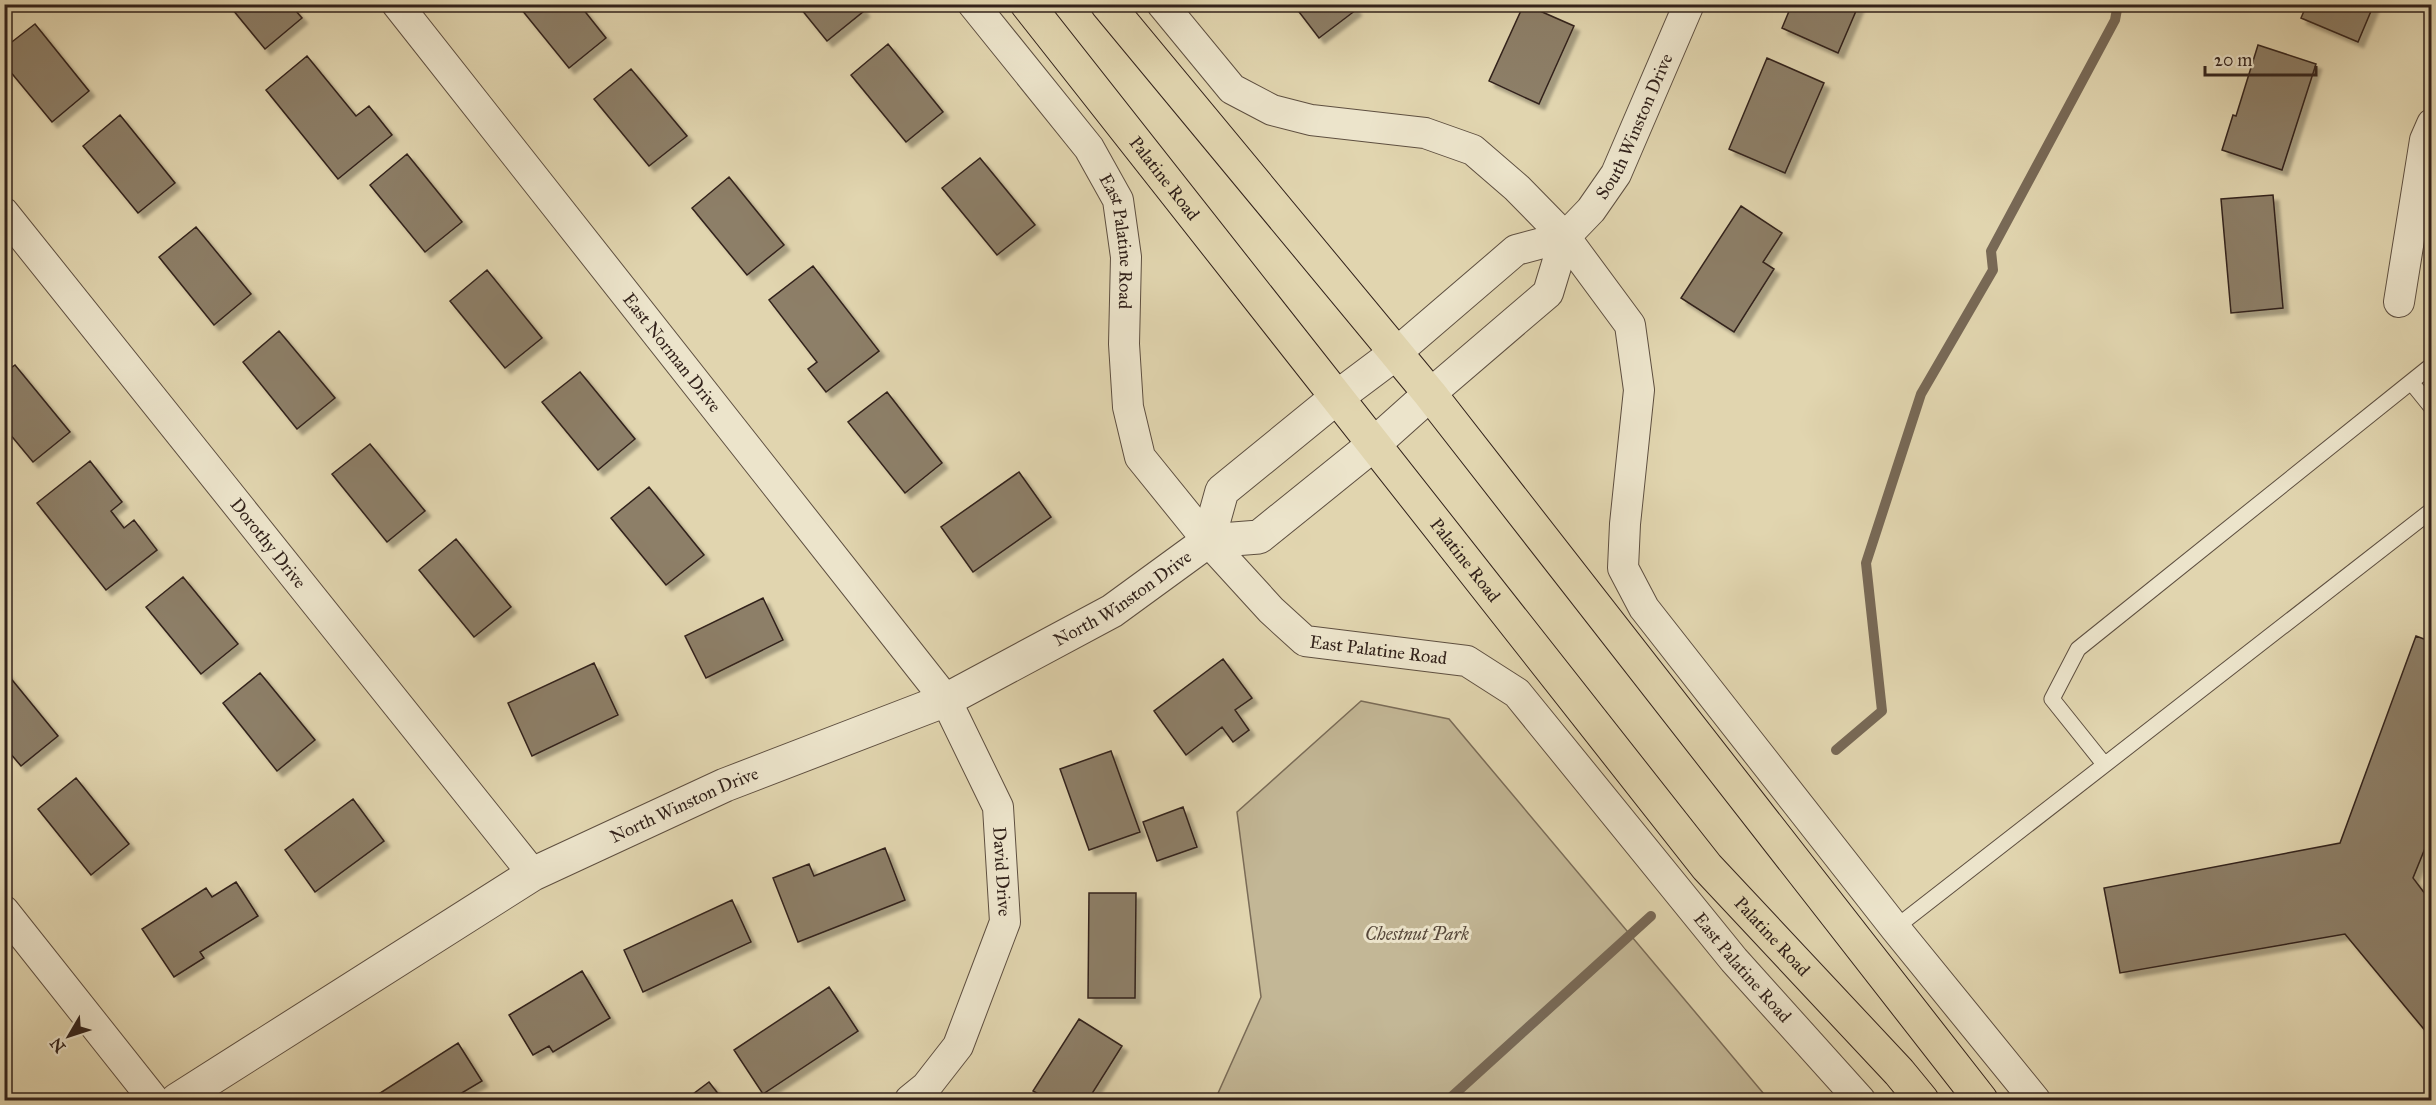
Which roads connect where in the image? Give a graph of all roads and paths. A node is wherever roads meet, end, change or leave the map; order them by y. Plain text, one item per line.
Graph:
1 (397, 4) edge
2 (973, 4) edge
3 (1027, 4) edge
4 (1107, 4) edge
5 (1162, 4) edge
6 (1689, 4) edge
7 (2432, 124) edge
8 (4, 213) edge
9 (1564, 237) junction
10 (2399, 302) dead end
11 (1396, 354) junction
12 (2432, 365) edge
13 (2410, 382) junction
14 (1430, 393) junction
15 (1336, 398) junction
16 (2432, 408) edge
17 (1373, 445) junction
18 (2432, 510) edge
19 (1208, 541) junction
20 (946, 700) junction
21 (2104, 764) junction
22 (533, 874) junction
23 (4, 911) edge
24 (1895, 928) junction
25 (154, 1101) edge
26 (177, 1101) edge
27 (910, 1101) edge
28 (1860, 1101) edge
29 (1922, 1101) edge
30 (1981, 1101) edge
31 (2035, 1101) edge

1 - 20 street, East Norman Drive
2 - 19 street, East Palatine Road
3 - 15 main road, Palatine Road
4 - 11 main road
5 - 9 street
6 - 9 street, South Winston Drive
7 - 10 street
8 - 22 street, Dorothy Drive
9 - 11 street, South Winston Drive
9 - 14 street, South Winston Drive
9 - 24 street
11 - 14 main road
11 - 15 street, North Winston Drive
12 - 13 lane
13 - 16 lane
13 - 21 lane
14 - 17 street, North Winston Drive
14 - 30 main road
15 - 17 main road, Palatine Road
15 - 19 street, North Winston Drive
17 - 19 street, North Winston Drive
17 - 29 main road, Palatine Road
18 - 21 lane
19 - 20 street, North Winston Drive
19 - 28 street, East Palatine Road
20 - 22 street, North Winston Drive
20 - 27 street, David Drive
21 - 24 lane
22 - 26 street, North Winston Drive
23 - 25 street
24 - 31 street

